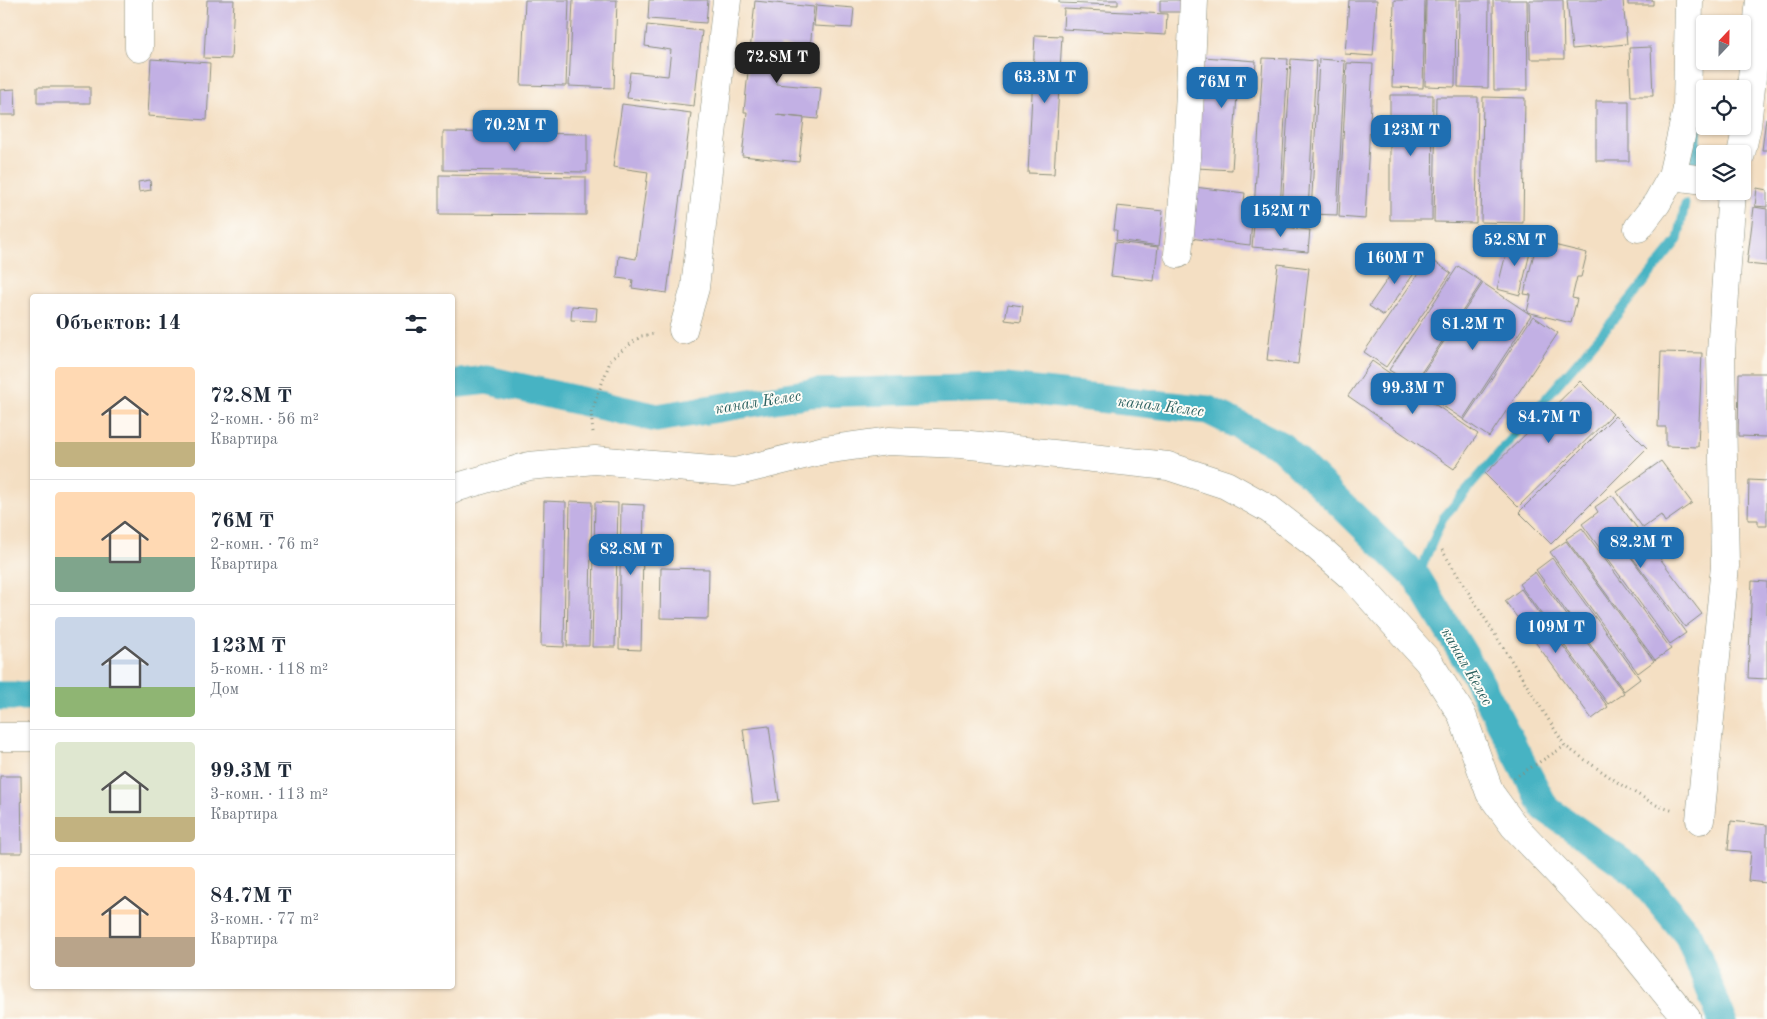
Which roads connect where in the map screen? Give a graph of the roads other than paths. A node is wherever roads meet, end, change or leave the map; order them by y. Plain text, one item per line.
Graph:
1 (139, 0) edge
2 (727, 0) edge
3 (1194, 0) edge
4 (1689, 0) edge
5 (1760, 0) edge
6 (138, 48) dead end
7 (1743, 145) edge
8 (1672, 176) junction
9 (1696, 179) edge
10 (1731, 200) edge
11 (1638, 228) dead end
12 (1178, 254) dead end
13 (683, 330) road end
14 (455, 489) edge
15 (0, 737) edge
16 (30, 737) edge
17 (1700, 820) road end
18 (1687, 1019) edge

1 - 6 street
2 - 13 street
3 - 12 street
4 - 8 street
5 - 7 street
8 - 9 street
8 - 11 street
10 - 17 street
14 - 18 street
15 - 16 street

